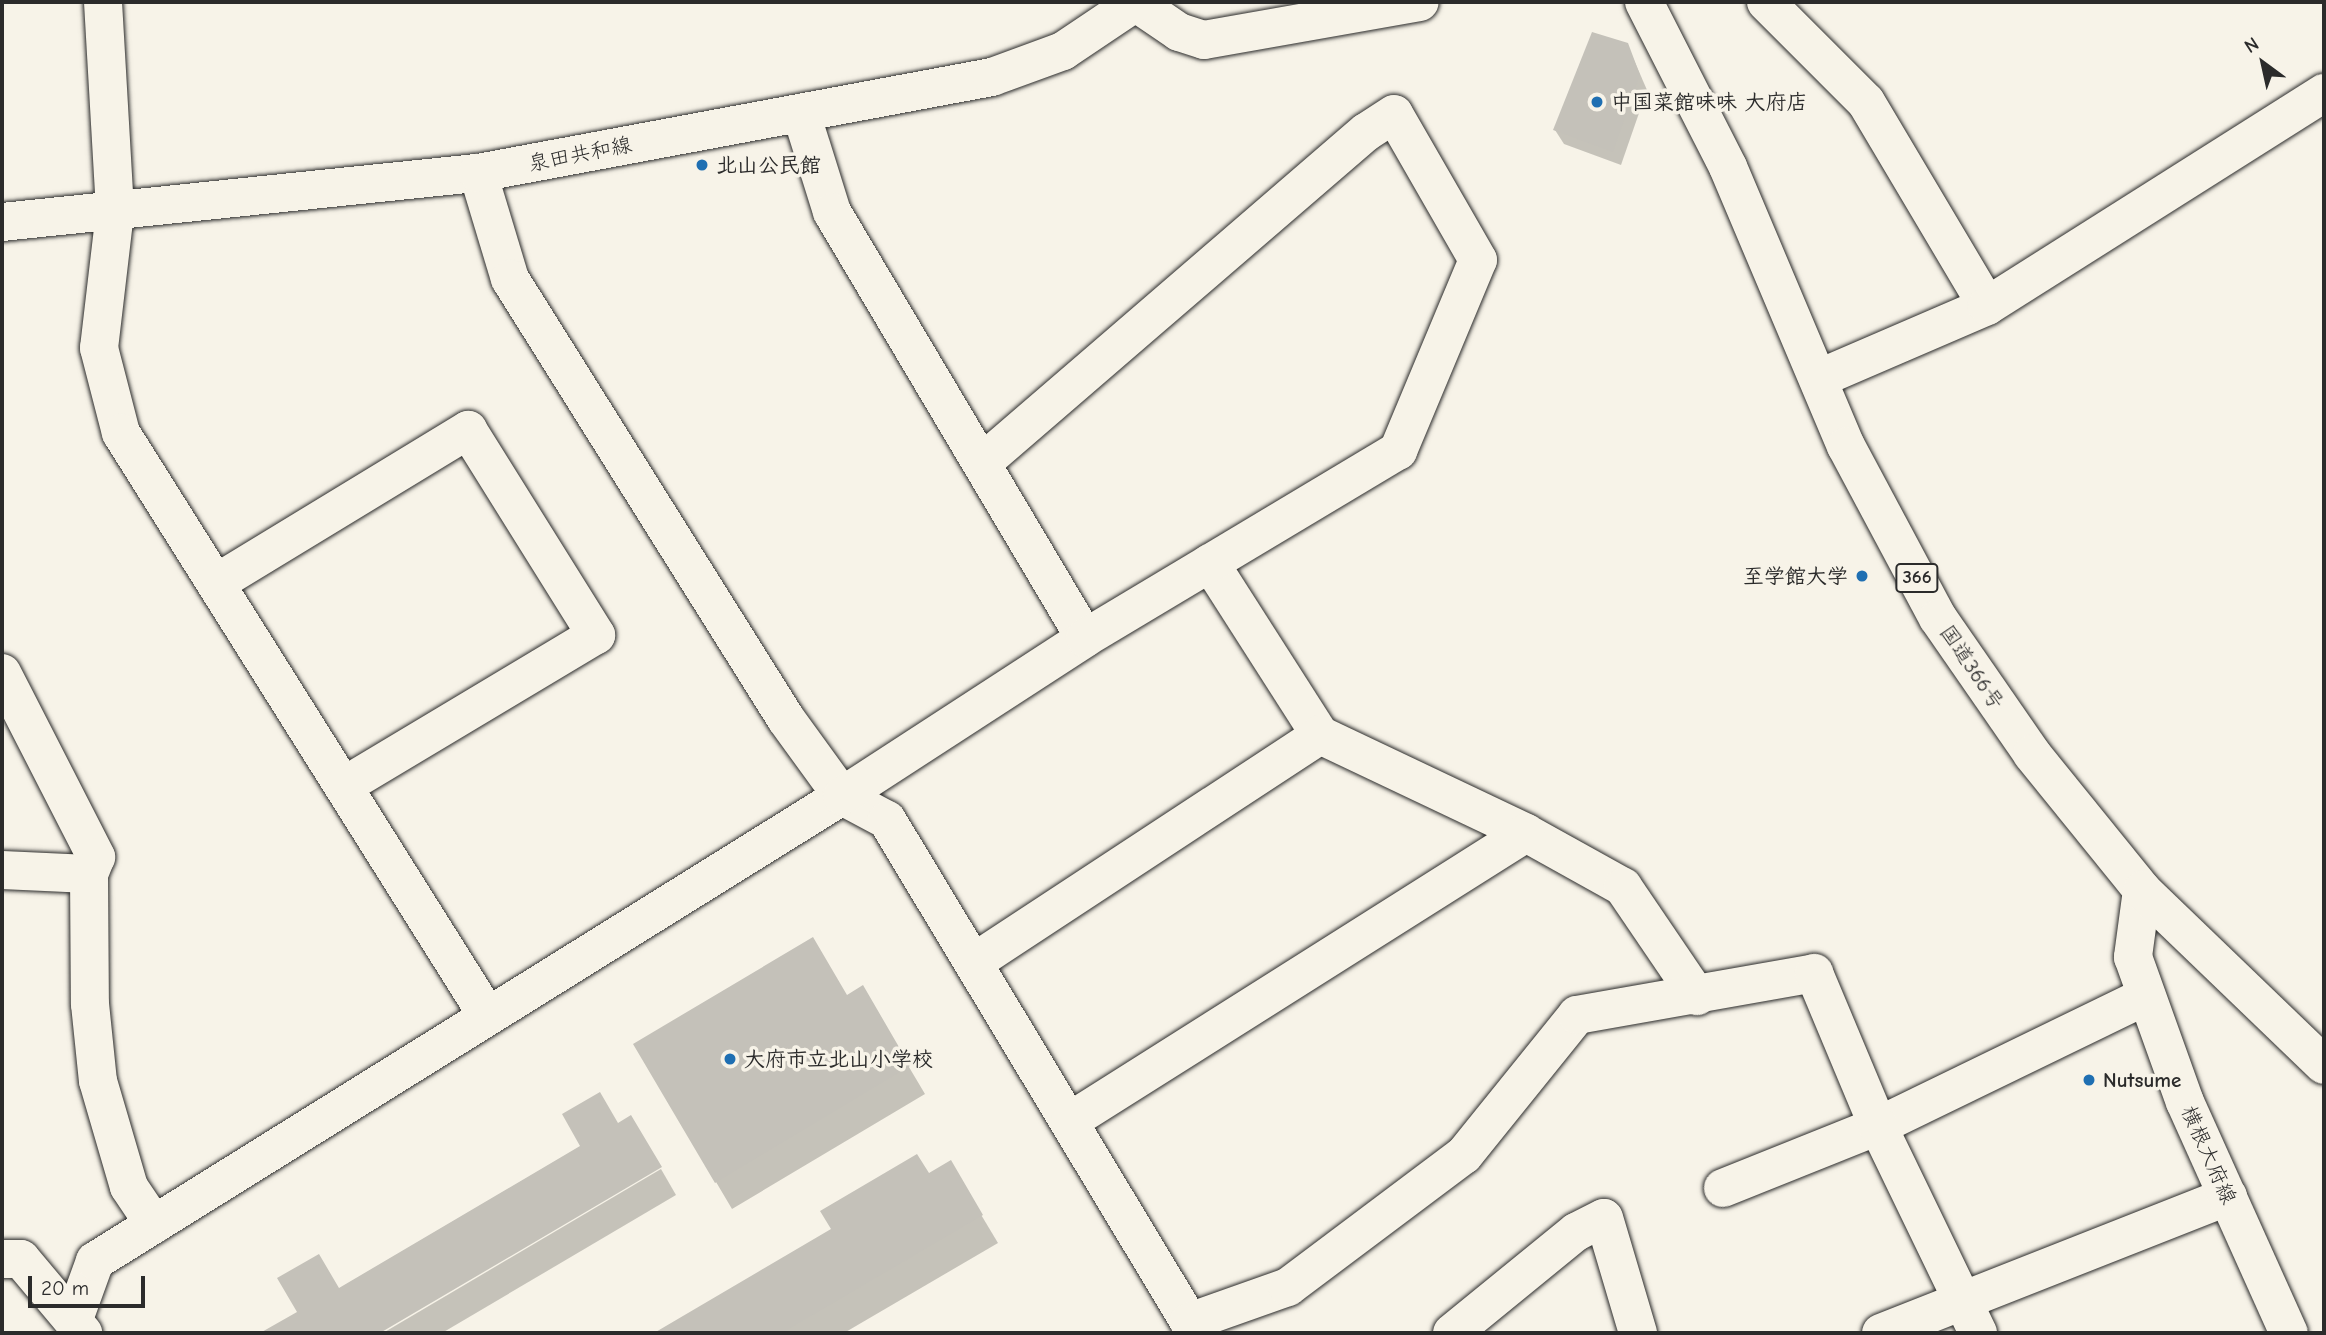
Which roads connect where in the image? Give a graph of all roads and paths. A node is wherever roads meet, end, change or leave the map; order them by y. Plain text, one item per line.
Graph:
1 (103, 2) edge
2 (1135, 2) edge
3 (1420, 2) edge
4 (1644, 2) edge
5 (1766, 2) edge
6 (2324, 93) edge
7 (801, 113) junction
8 (478, 173) junction
9 (115, 212) junction
10 (2, 222) edge
11 (1987, 306) junction
12 (1820, 378) junction
13 (982, 463) junction
14 (1210, 563) junction
15 (218, 582) junction
16 (1086, 638) junction
17 (2, 673) edge
18 (1320, 735) junction
19 (344, 786) junction
20 (842, 796) junction
21 (1526, 833) junction
22 (2, 870) edge
23 (89, 874) junction
24 (2142, 890) junction
25 (975, 961) junction
26 (1697, 996) junction
27 (2146, 996) junction
28 (487, 1015) junction
29 (2324, 1065) edge
30 (1070, 1121) junction
31 (1878, 1126) junction
32 (1723, 1188) dead end
33 (2228, 1196) junction
34 (154, 1224) junction
35 (2, 1259) edge
36 (1961, 1298) junction
37 (79, 1326) edge
38 (1192, 1328) edge
39 (1452, 1333) edge
40 (1638, 1333) edge
41 (1881, 1333) edge
42 (1978, 1333) edge
43 (2289, 1333) edge

1 - 9 main road
2 - 3 main road, 泉田共和線
2 - 7 main road, 泉田共和線
4 - 12 main road, 国道366号 / 366
5 - 11 main road
6 - 11 main road
7 - 8 main road, 泉田共和線
7 - 13 main road
8 - 9 main road, 泉田共和線
8 - 20 main road
9 - 10 main road, 泉田共和線
9 - 15 main road
11 - 12 main road
12 - 24 main road, 国道366号 / 366
13 - 14 main road
13 - 16 main road
14 - 16 main road
14 - 18 main road
15 - 19 main road
15 - 19 main road
16 - 20 main road
17 - 23 main road
18 - 21 main road
18 - 25 main road
19 - 28 main road
20 - 25 main road
20 - 28 main road
21 - 26 main road
21 - 30 main road
22 - 23 main road
23 - 34 main road
24 - 27 main road, 横根大府線
24 - 29 main road, 国道366号 / 366
25 - 30 main road
26 - 31 main road
26 - 38 main road
27 - 31 main road
27 - 33 main road, 横根大府線
28 - 34 main road
30 - 38 main road
31 - 32 main road
31 - 36 main road
33 - 36 main road
33 - 43 main road, 横根大府線
34 - 37 main road
35 - 37 main road
36 - 41 main road
36 - 42 main road
39 - 40 main road

